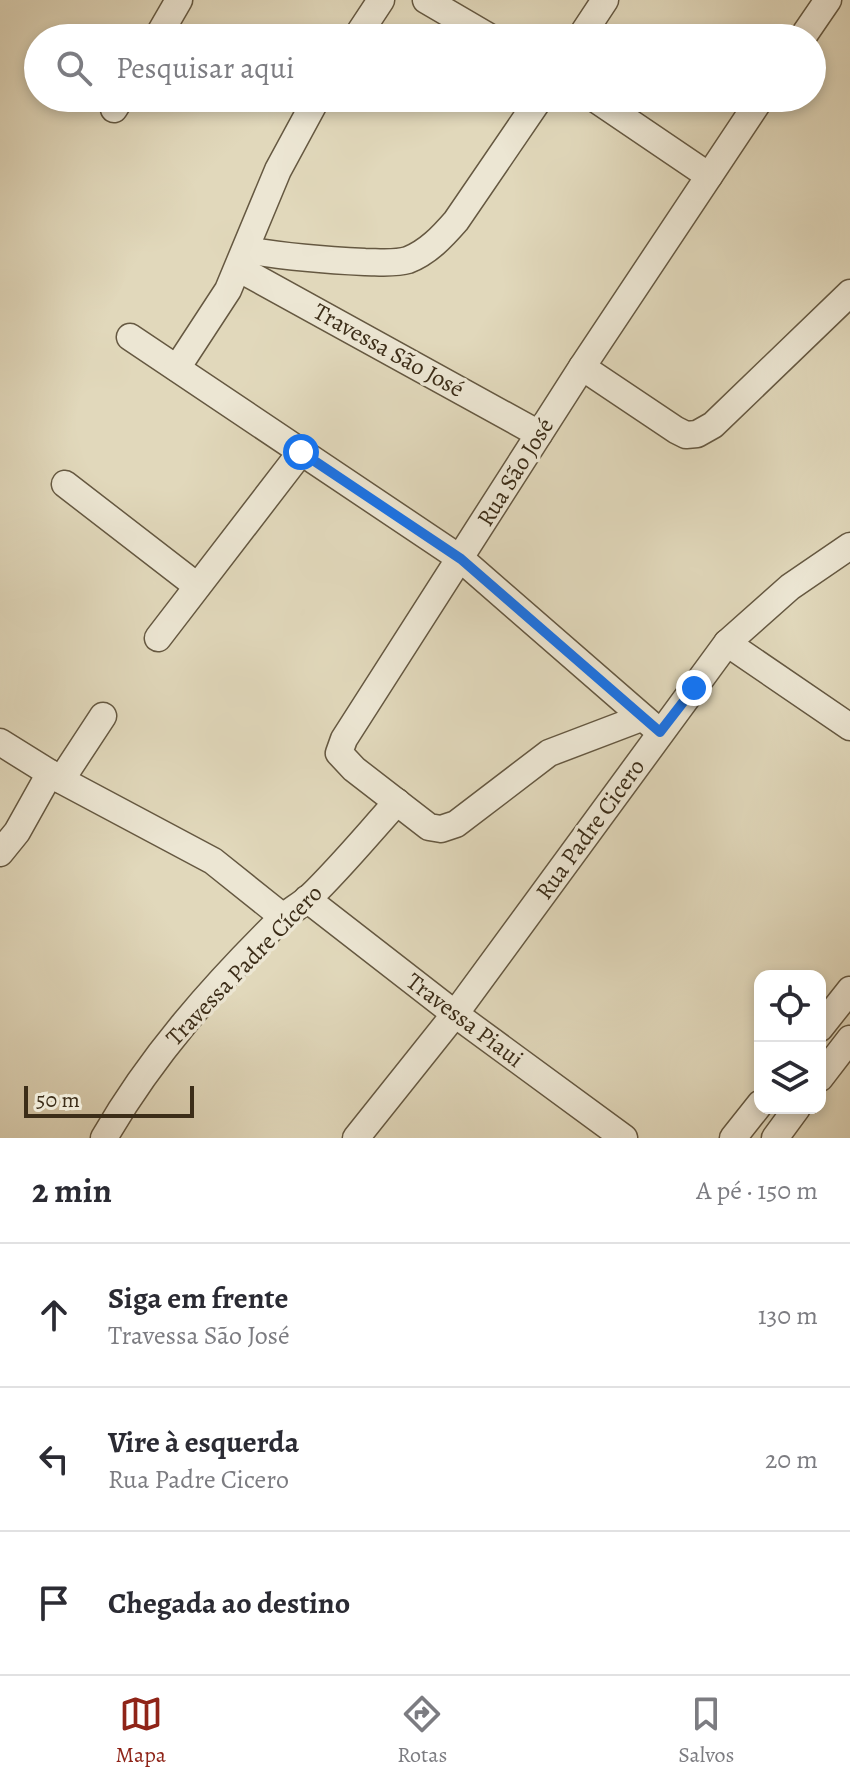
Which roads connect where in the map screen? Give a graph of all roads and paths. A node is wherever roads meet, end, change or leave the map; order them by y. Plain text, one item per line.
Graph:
1 (179, 0) edge
2 (381, 0) edge
3 (426, 0) edge
4 (605, 0) edge
5 (828, 0) edge
6 (165, 24) edge
7 (365, 24) edge
8 (467, 24) edge
9 (589, 24) edge
10 (812, 24) edge
11 (309, 112) edge
12 (530, 112) edge
13 (615, 112) edge
14 (752, 112) edge
15 (709, 176) junction
16 (242, 259) junction
17 (850, 293) edge
18 (130, 337) dead end
19 (582, 367) junction
20 (177, 368) junction
21 (539, 434) junction
22 (301, 452) junction
23 (65, 484) dead end
24 (850, 546) edge
25 (461, 559) junction
26 (197, 586) junction
27 (158, 638) dead end
28 (727, 643) junction
29 (103, 716) dead end
30 (651, 725) junction
31 (850, 727) edge
32 (0, 742) edge
33 (56, 776) junction
34 (397, 802) junction
35 (0, 853) edge
36 (307, 899) junction
37 (283, 917) junction
38 (850, 990) edge
39 (455, 1014) junction
40 (826, 1020) edge
41 (850, 1039) edge
42 (826, 1070) edge
43 (754, 1112) edge
44 (793, 1114) edge
45 (104, 1138) edge
46 (356, 1138) edge
47 (624, 1138) edge
48 (733, 1138) edge
49 (775, 1138) edge

1 - 6 street
2 - 7 street
3 - 8 street
4 - 9 street
5 - 10 street
11 - 16 street
12 - 16 street
13 - 15 street
14 - 15 street, Rua São José
15 - 19 street, Rua São José
16 - 20 street
16 - 21 street, Travessa São José
17 - 19 street
18 - 20 street
19 - 21 street, Rua São José
20 - 22 street
21 - 25 street, Rua São José
22 - 25 street
22 - 26 street
23 - 26 street
24 - 28 street, Rua Padre Cicero
25 - 30 street
25 - 34 street, Rua São José
26 - 27 street
28 - 30 street, Rua Padre Cicero
28 - 31 street
29 - 33 street
30 - 34 street
30 - 39 street, Rua Padre Cicero
32 - 33 street
33 - 35 street
33 - 37 street
34 - 36 street, Travessa Padre Cícero
36 - 37 street, Travessa Padre Cícero
36 - 39 street, Travessa Piaui
37 - 45 street, Travessa Padre Cícero
38 - 40 street
39 - 46 street, Rua Padre Cicero
39 - 47 street, Travessa Piaui
41 - 42 street
43 - 48 street
44 - 49 street

